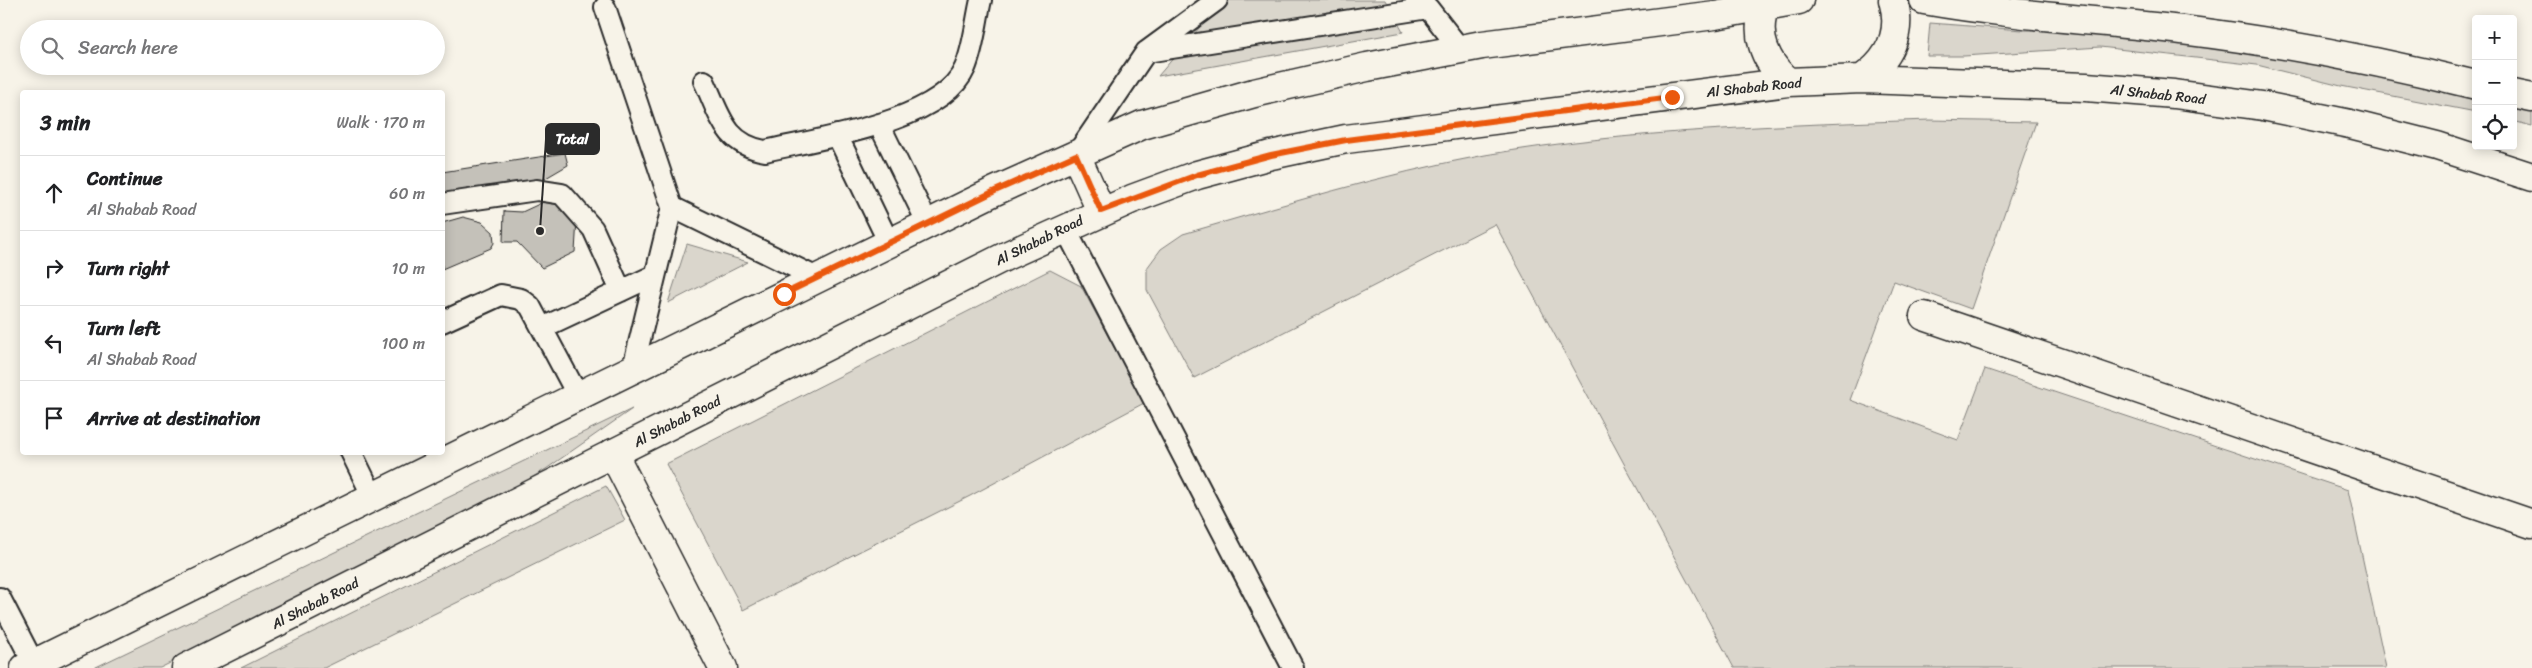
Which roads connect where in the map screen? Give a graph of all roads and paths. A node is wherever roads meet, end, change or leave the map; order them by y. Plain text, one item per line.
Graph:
1 (981, 0) edge
2 (1217, 0) edge
3 (1799, 0) edge
4 (1893, 0) edge
5 (1924, 0) edge
6 (1420, 4) edge
7 (1765, 4) edge
8 (605, 7) dead end
9 (1460, 49) junction
10 (1146, 52) junction
11 (1862, 79) junction
12 (704, 81) dead end
13 (1788, 82) junction
14 (2472, 84) edge
15 (2517, 95) edge
16 (2532, 98) edge
17 (879, 124) junction
18 (837, 134) junction
19 (1076, 155) junction
20 (2532, 177) edge
21 (445, 204) edge
22 (672, 207) junction
23 (1101, 211) junction
24 (928, 224) junction
25 (1065, 228) junction
26 (889, 243) junction
27 (655, 275) junction
28 (818, 278) junction
29 (621, 291) junction
30 (1924, 316) dead end
31 (445, 321) edge
32 (542, 328) junction
33 (633, 368) junction
34 (578, 396) junction
35 (613, 453) junction
36 (352, 455) edge
37 (373, 497) junction
38 (2532, 524) edge
39 (0, 598) edge
40 (29, 666) edge
41 (186, 668) edge
42 (723, 668) edge
43 (1293, 668) edge

1 - 17 lane
2 - 10 lane
3 - 7 main road
4 - 11 main road
5 - 14 main road
6 - 9 lane
6 - 10 lane
7 - 9 main road
7 - 13 main road
8 - 22 lane
9 - 19 main road
10 - 19 lane
11 - 13 main road, Al Shabab Road
11 - 20 main road, Al Shabab Road
12 - 18 lane
13 - 23 main road, Al Shabab Road
15 - 16 main road
17 - 18 lane
17 - 24 lane
18 - 26 lane
19 - 23 main road
19 - 24 main road
21 - 29 lane
22 - 27 lane
22 - 28 lane
23 - 25 main road, Al Shabab Road
24 - 26 main road
25 - 35 main road, Al Shabab Road
25 - 43 lane
26 - 28 main road
27 - 29 lane
27 - 33 lane
28 - 33 main road
29 - 32 lane
30 - 38 main road
31 - 32 lane
32 - 34 lane
33 - 34 main road
34 - 37 main road
35 - 41 main road, Al Shabab Road
35 - 42 main road
36 - 37 lane
37 - 40 main road
39 - 40 lane

